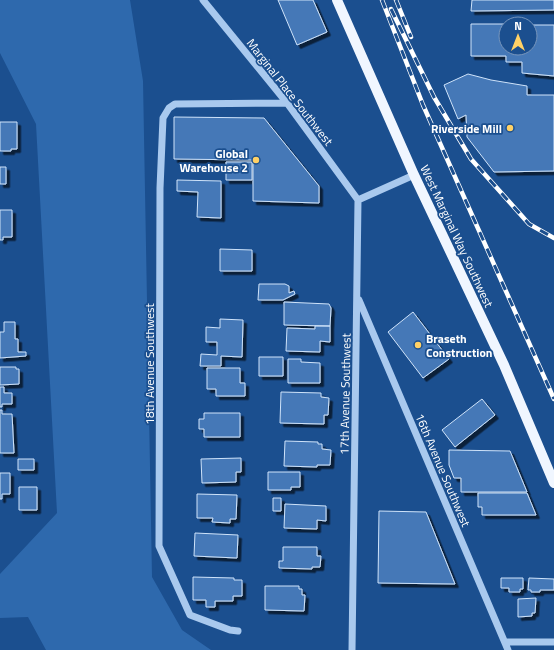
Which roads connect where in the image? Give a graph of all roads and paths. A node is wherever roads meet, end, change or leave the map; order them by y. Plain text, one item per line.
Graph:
1 (204, 0) edge
2 (337, 0) edge
3 (287, 103) junction
4 (414, 175) junction
5 (358, 200) junction
6 (358, 298) junction
7 (554, 483) edge
8 (238, 631) dead end
9 (505, 642) junction
10 (554, 642) edge
11 (352, 650) edge
12 (508, 650) edge

1 - 3 street, Marginal Place Southwest
2 - 4 main road, West Marginal Way Southwest
3 - 5 street, Marginal Place Southwest
3 - 8 street, 18th Avenue Southwest
4 - 5 street
4 - 7 main road, West Marginal Way Southwest
5 - 6 street, 17th Avenue Southwest
6 - 9 street, 16th Avenue Southwest
6 - 11 street, 17th Avenue Southwest
9 - 10 street
9 - 12 street, 16th Avenue Southwest

